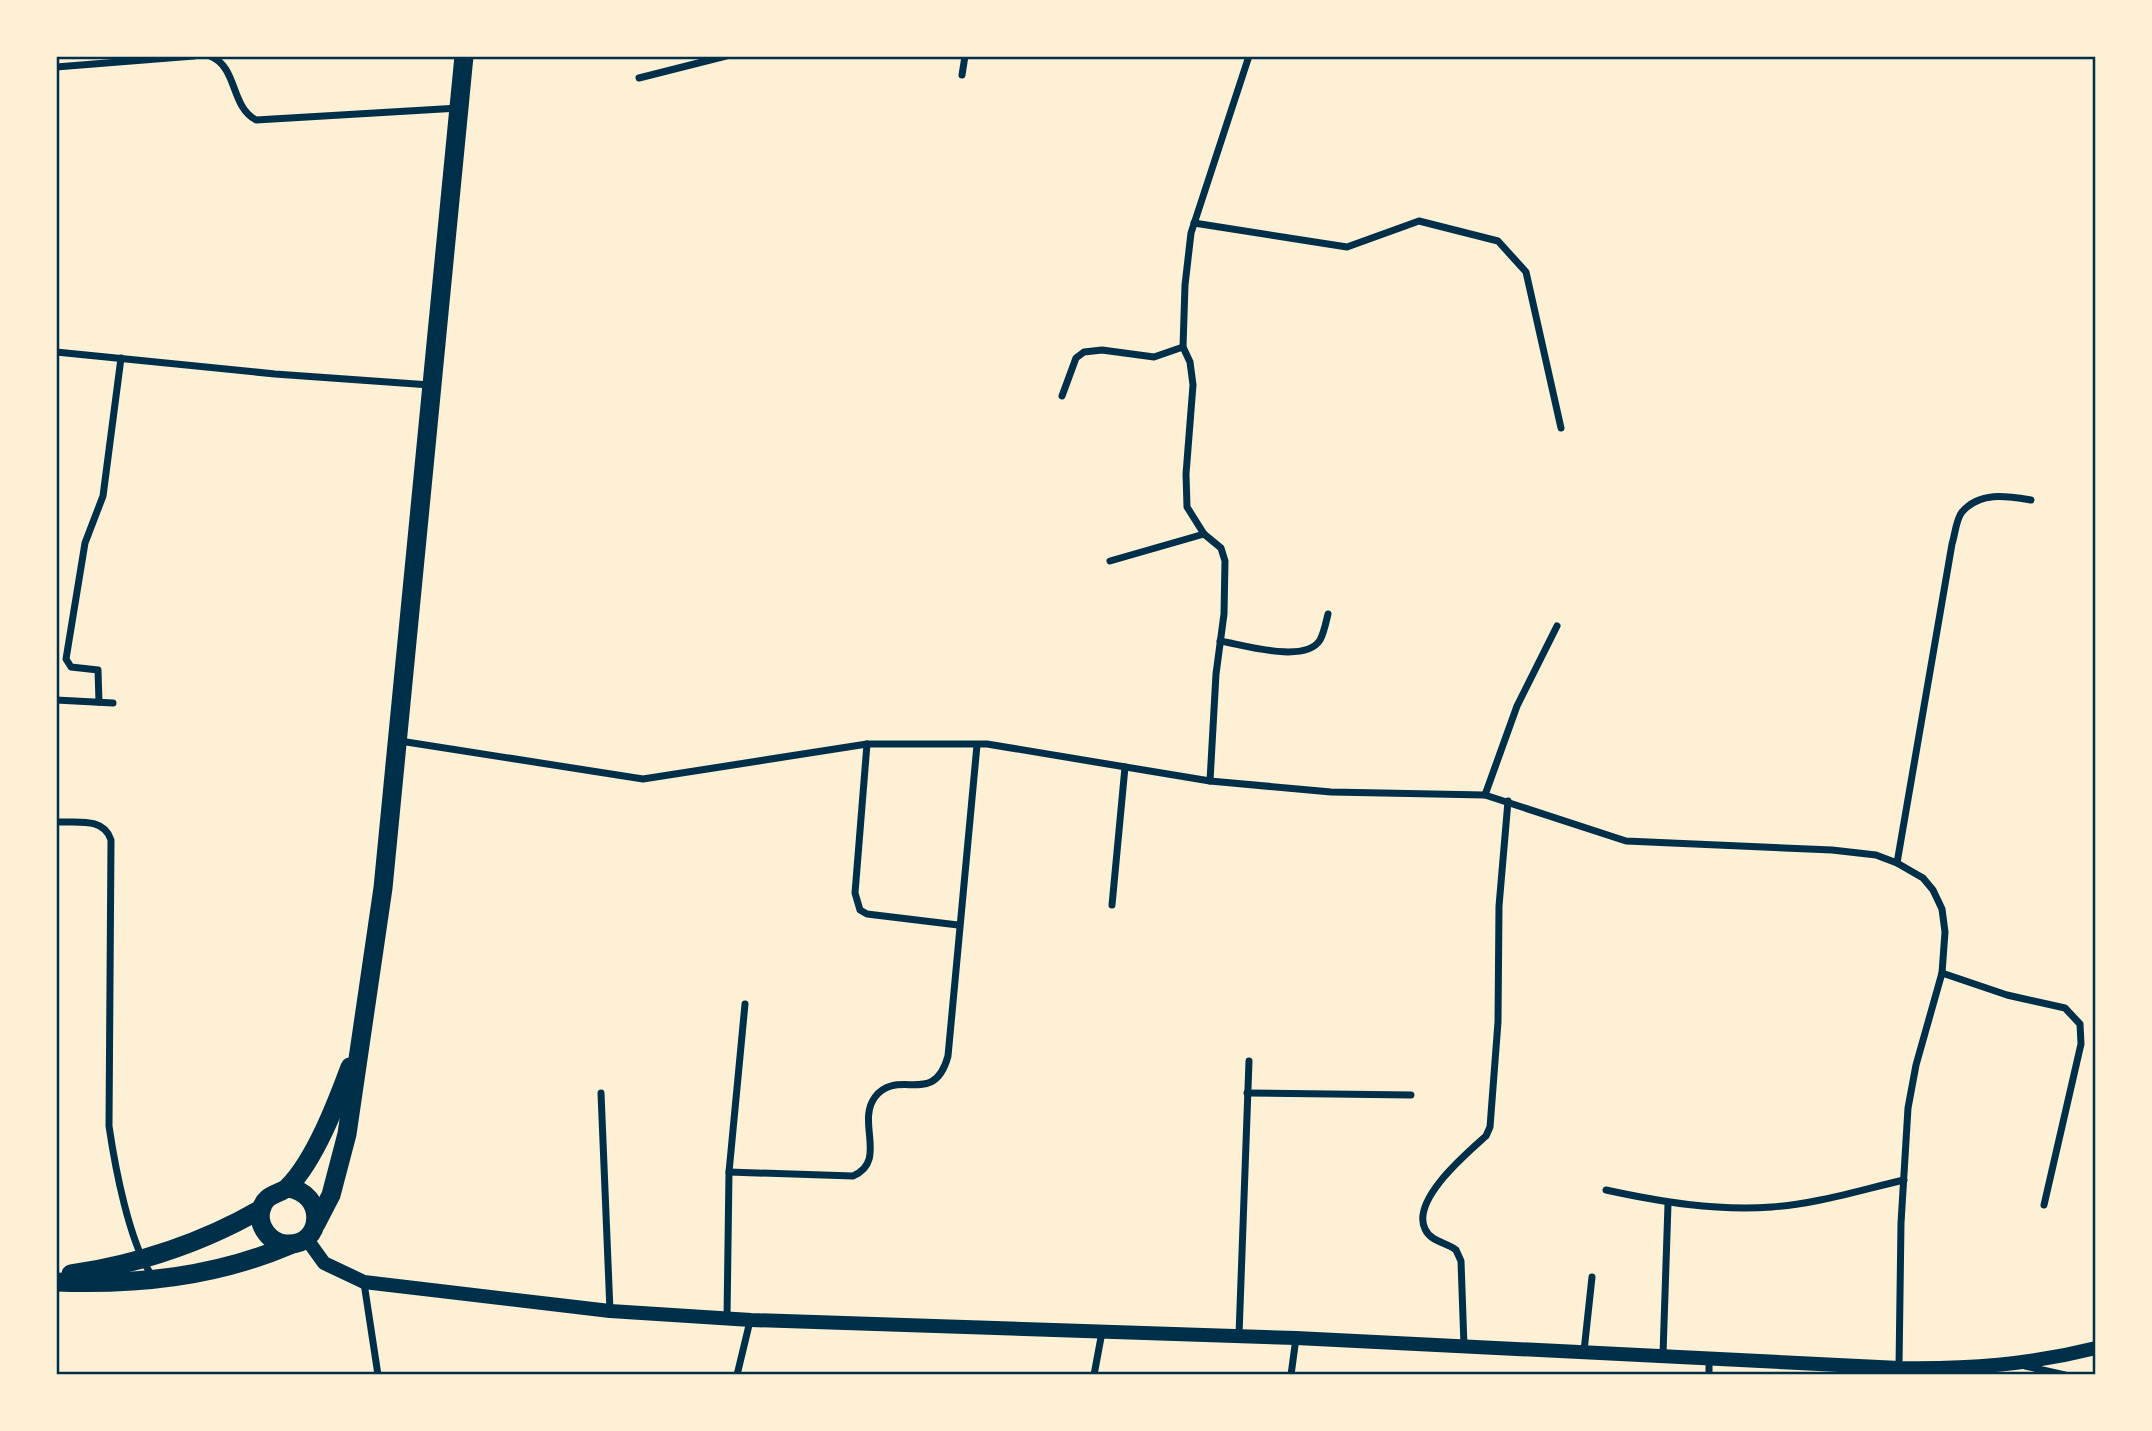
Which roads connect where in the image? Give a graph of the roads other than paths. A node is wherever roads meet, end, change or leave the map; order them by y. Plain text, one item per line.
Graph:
1 (194, 56) edge
2 (210, 56) edge
3 (464, 56) edge
4 (726, 56) edge
5 (965, 56) edge
6 (1249, 56) edge
7 (56, 66) edge
8 (962, 75) dead end
9 (639, 78) dead end
10 (459, 108) junction
11 (1194, 223) junction
12 (1183, 347) junction
13 (56, 352) edge
14 (121, 358) junction
15 (434, 386) junction
16 (1062, 396) dead end
17 (1561, 428) dead end
18 (2031, 500) dead end
19 (1204, 534) junction
20 (1110, 561) dead end
21 (1328, 614) dead end
22 (1557, 626) dead end
23 (1220, 641) junction
24 (56, 700) edge
25 (99, 702) junction
26 (113, 703) dead end
27 (397, 740) junction
28 (867, 744) junction
29 (977, 744) junction
30 (1125, 767) junction
31 (1210, 781) junction
32 (1485, 795) junction
33 (1508, 801) junction
34 (56, 822) edge
35 (1896, 863) junction
36 (1112, 905) dead end
37 (958, 925) junction
38 (1942, 973) junction
39 (745, 1004) dead end
40 (365, 1027) junction
41 (1249, 1061) dead end
42 (601, 1093) dead end
43 (1247, 1093) junction
44 (1411, 1095) dead end
45 (729, 1172) junction
46 (1904, 1180) junction
47 (287, 1188) junction
48 (1606, 1190) dead end
49 (1668, 1204) junction
50 (2044, 1205) dead end
51 (261, 1209) junction
52 (304, 1236) junction
53 (141, 1260) junction
54 (1592, 1277) dead end
55 (56, 1279) edge
56 (154, 1280) junction
57 (364, 1282) junction
58 (610, 1311) junction
59 (727, 1319) junction
60 (751, 1320) junction
61 (1102, 1332) junction
62 (1239, 1335) junction
63 (1296, 1338) junction
64 (1464, 1346) junction
65 (2096, 1348) edge
66 (1584, 1351) junction
67 (1662, 1354) junction
68 (1709, 1357) junction
69 (2021, 1365) junction
70 (1899, 1368) junction
71 (378, 1375) edge
72 (737, 1375) edge
73 (1094, 1375) edge
74 (1291, 1375) edge
75 (1709, 1375) edge
76 (2065, 1375) edge

1 - 7 street
2 - 10 street
3 - 10 highway
4 - 9 street
5 - 8 street
6 - 11 street
10 - 15 highway
11 - 12 street
11 - 17 street
12 - 16 street
12 - 19 street
13 - 14 street
14 - 15 street
14 - 25 street
15 - 27 highway
18 - 35 street
19 - 20 street
19 - 23 street
21 - 23 street
22 - 32 street
23 - 31 street
24 - 25 street
25 - 26 street
27 - 28 street
27 - 40 highway
28 - 29 street
28 - 37 street
29 - 30 street
29 - 37 street
30 - 31 street
30 - 36 street
31 - 32 street
32 - 33 street
33 - 35 street
33 - 64 street
34 - 53 street
35 - 38 street
37 - 45 street
38 - 46 street
38 - 50 street
39 - 45 street
40 - 47 highway
40 - 52 highway
41 - 43 street
42 - 58 street
43 - 44 street
43 - 62 street
45 - 59 street
46 - 49 street
46 - 70 street
47 - 51 highway
47 - 52 highway
48 - 49 street
49 - 67 street
51 - 52 highway
51 - 53 highway
52 - 56 highway
52 - 57 main road
53 - 55 highway
53 - 56 street
54 - 66 street
55 - 56 highway
57 - 58 main road
57 - 71 street
58 - 59 main road
59 - 60 main road
60 - 61 main road
60 - 72 street
61 - 62 main road
61 - 73 street
62 - 63 main road
63 - 64 main road
63 - 74 street
64 - 66 main road
65 - 69 main road
66 - 67 main road
67 - 68 main road
68 - 70 main road
68 - 75 street
69 - 70 main road
69 - 76 street

